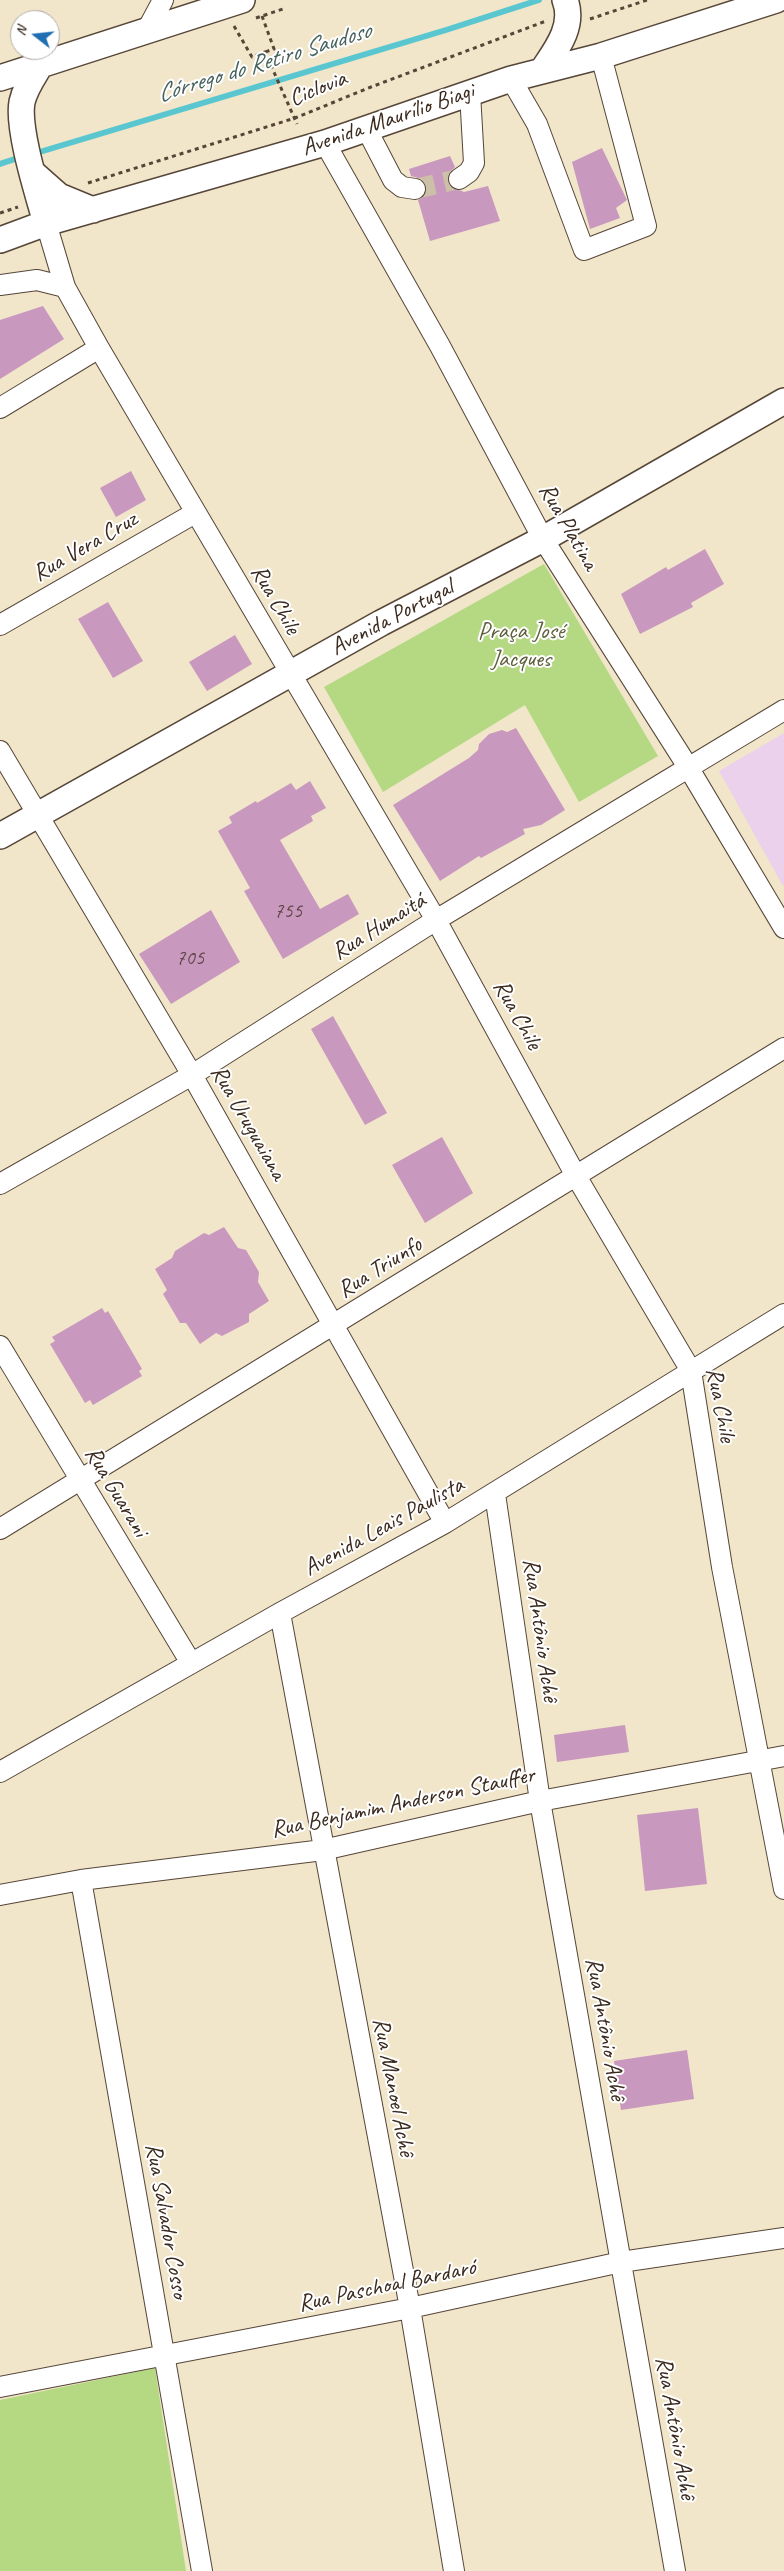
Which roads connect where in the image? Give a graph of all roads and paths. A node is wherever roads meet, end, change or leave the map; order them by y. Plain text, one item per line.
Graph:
1 (163, 0) edge
2 (238, 0) edge
3 (647, 0) edge
4 (776, 0) edge
5 (568, 11) edge
6 (262, 16) dead end
7 (234, 26) dead end
8 (147, 30) junction
9 (265, 52) junction
10 (601, 56) junction
11 (41, 64) junction
12 (542, 70) junction
13 (0, 78) edge
14 (510, 79) junction
15 (470, 93) junction
16 (295, 118) junction
17 (297, 124) dead end
18 (366, 128) junction
19 (325, 143) junction
20 (459, 179) tunnel mouth
21 (415, 190) tunnel mouth
22 (47, 205) junction
23 (0, 213) edge
24 (0, 240) edge
25 (0, 285) edge
26 (65, 287) junction
27 (99, 348) junction
28 (784, 401) edge
29 (0, 408) edge
30 (195, 513) junction
31 (543, 538) junction
32 (0, 625) edge
33 (289, 674) junction
34 (784, 710) edge
35 (0, 751) edge
36 (688, 767) junction
37 (36, 815) junction
38 (0, 836) edge
39 (436, 920) junction
40 (784, 928) edge
41 (784, 1048) edge
42 (192, 1075) junction
43 (576, 1176) junction
44 (0, 1184) edge
45 (784, 1314) edge
46 (334, 1326) junction
47 (0, 1346) edge
48 (692, 1371) junction
49 (80, 1480) junction
50 (495, 1494) junction
51 (445, 1523) junction
52 (0, 1529) edge
53 (280, 1613) junction
54 (190, 1663) junction
55 (784, 1756) edge
56 (759, 1760) junction
57 (0, 1772) edge
58 (540, 1801) junction
59 (323, 1850) junction
60 (82, 1880) junction
61 (784, 1889) edge
62 (0, 1895) edge
63 (784, 2238) edge
64 (620, 2262) junction
65 (410, 2308) junction
66 (164, 2357) junction
67 (0, 2387) edge
68 (202, 2571) edge
69 (454, 2571) edge
70 (675, 2571) edge

1 - 8 street
2 - 8 main road
3 - 5 path, Ciclovia
4 - 10 main road, Avenida Maurílio Biagi
5 - 12 main road
5 - 16 path, Ciclovia
6 - 9 path
7 - 9 path
8 - 11 main road
9 - 16 path
10 - 12 main road, Avenida Maurílio Biagi
10 - 14 street
11 - 13 main road
11 - 22 main road
12 - 14 main road, Avenida Maurílio Biagi
14 - 15 main road, Avenida Maurílio Biagi
15 - 18 main road, Avenida Maurílio Biagi
15 - 20 street
16 - 17 path
16 - 22 path, Ciclovia
18 - 19 main road, Avenida Maurílio Biagi
18 - 21 street
19 - 22 main road, Avenida Maurílio Biagi
19 - 31 street, Rua Platina
22 - 23 path, Ciclovia
22 - 24 main road, Avenida Maurílio Biagi
22 - 26 street, Rua Chile
25 - 26 street
26 - 27 street, Rua Chile
27 - 29 street
27 - 30 street, Rua Chile
28 - 31 main road, Avenida Portugal
30 - 32 street, Rua Vera Cruz
30 - 33 street, Rua Chile
31 - 33 main road, Avenida Portugal
31 - 36 street, Rua Platina
33 - 37 main road, Avenida Portugal
33 - 39 street, Rua Chile
34 - 36 street, Rua Humaitá
35 - 37 street, Rua Uruguaiana
36 - 39 street, Rua Humaitá
36 - 40 street, Rua Platina
37 - 38 main road, Avenida Portugal
37 - 42 street, Rua Uruguaiana
39 - 42 street, Rua Humaitá
39 - 43 street, Rua Chile
41 - 43 street, Rua Triunfo
42 - 44 street, Rua Humaitá
42 - 46 street, Rua Uruguaiana
43 - 46 street, Rua Triunfo
43 - 48 street, Rua Chile
45 - 48 street, Avenida Leais Paulista
46 - 49 street, Rua Triunfo
46 - 51 street, Rua Uruguaiana
47 - 49 street, Rua Guarani
48 - 50 street, Avenida Leais Paulista
48 - 56 street, Rua Chile
49 - 52 street, Rua Triunfo
49 - 54 street, Rua Guarani
50 - 51 street, Avenida Leais Paulista
50 - 58 street, Rua Antônio Achê
51 - 53 street, Avenida Leais Paulista
53 - 54 street, Avenida Leais Paulista
53 - 59 street, Rua Manoel Achê
54 - 57 street, Avenida Leais Paulista
55 - 56 street, Rua Benjamim Anderson Stauffer
56 - 58 street, Rua Benjamim Anderson Stauffer
56 - 61 street, Rua Chile
58 - 59 street, Rua Benjamim Anderson Stauffer
58 - 64 street, Rua Antônio Achê
59 - 60 street, Rua Benjamim Anderson Stauffer
59 - 65 street, Rua Manoel Achê
60 - 62 street, Rua Benjamim Anderson Stauffer
60 - 66 street, Rua Salvador Cosso
63 - 64 street, Rua Paschoal Bardaró
64 - 65 street, Rua Paschoal Bardaró
64 - 70 street, Rua Antônio Achê
65 - 66 street, Rua Paschoal Bardaró
65 - 69 street, Rua Manoel Achê
66 - 67 street, Rua Paschoal Bardaró
66 - 68 street, Rua Salvador Cosso

